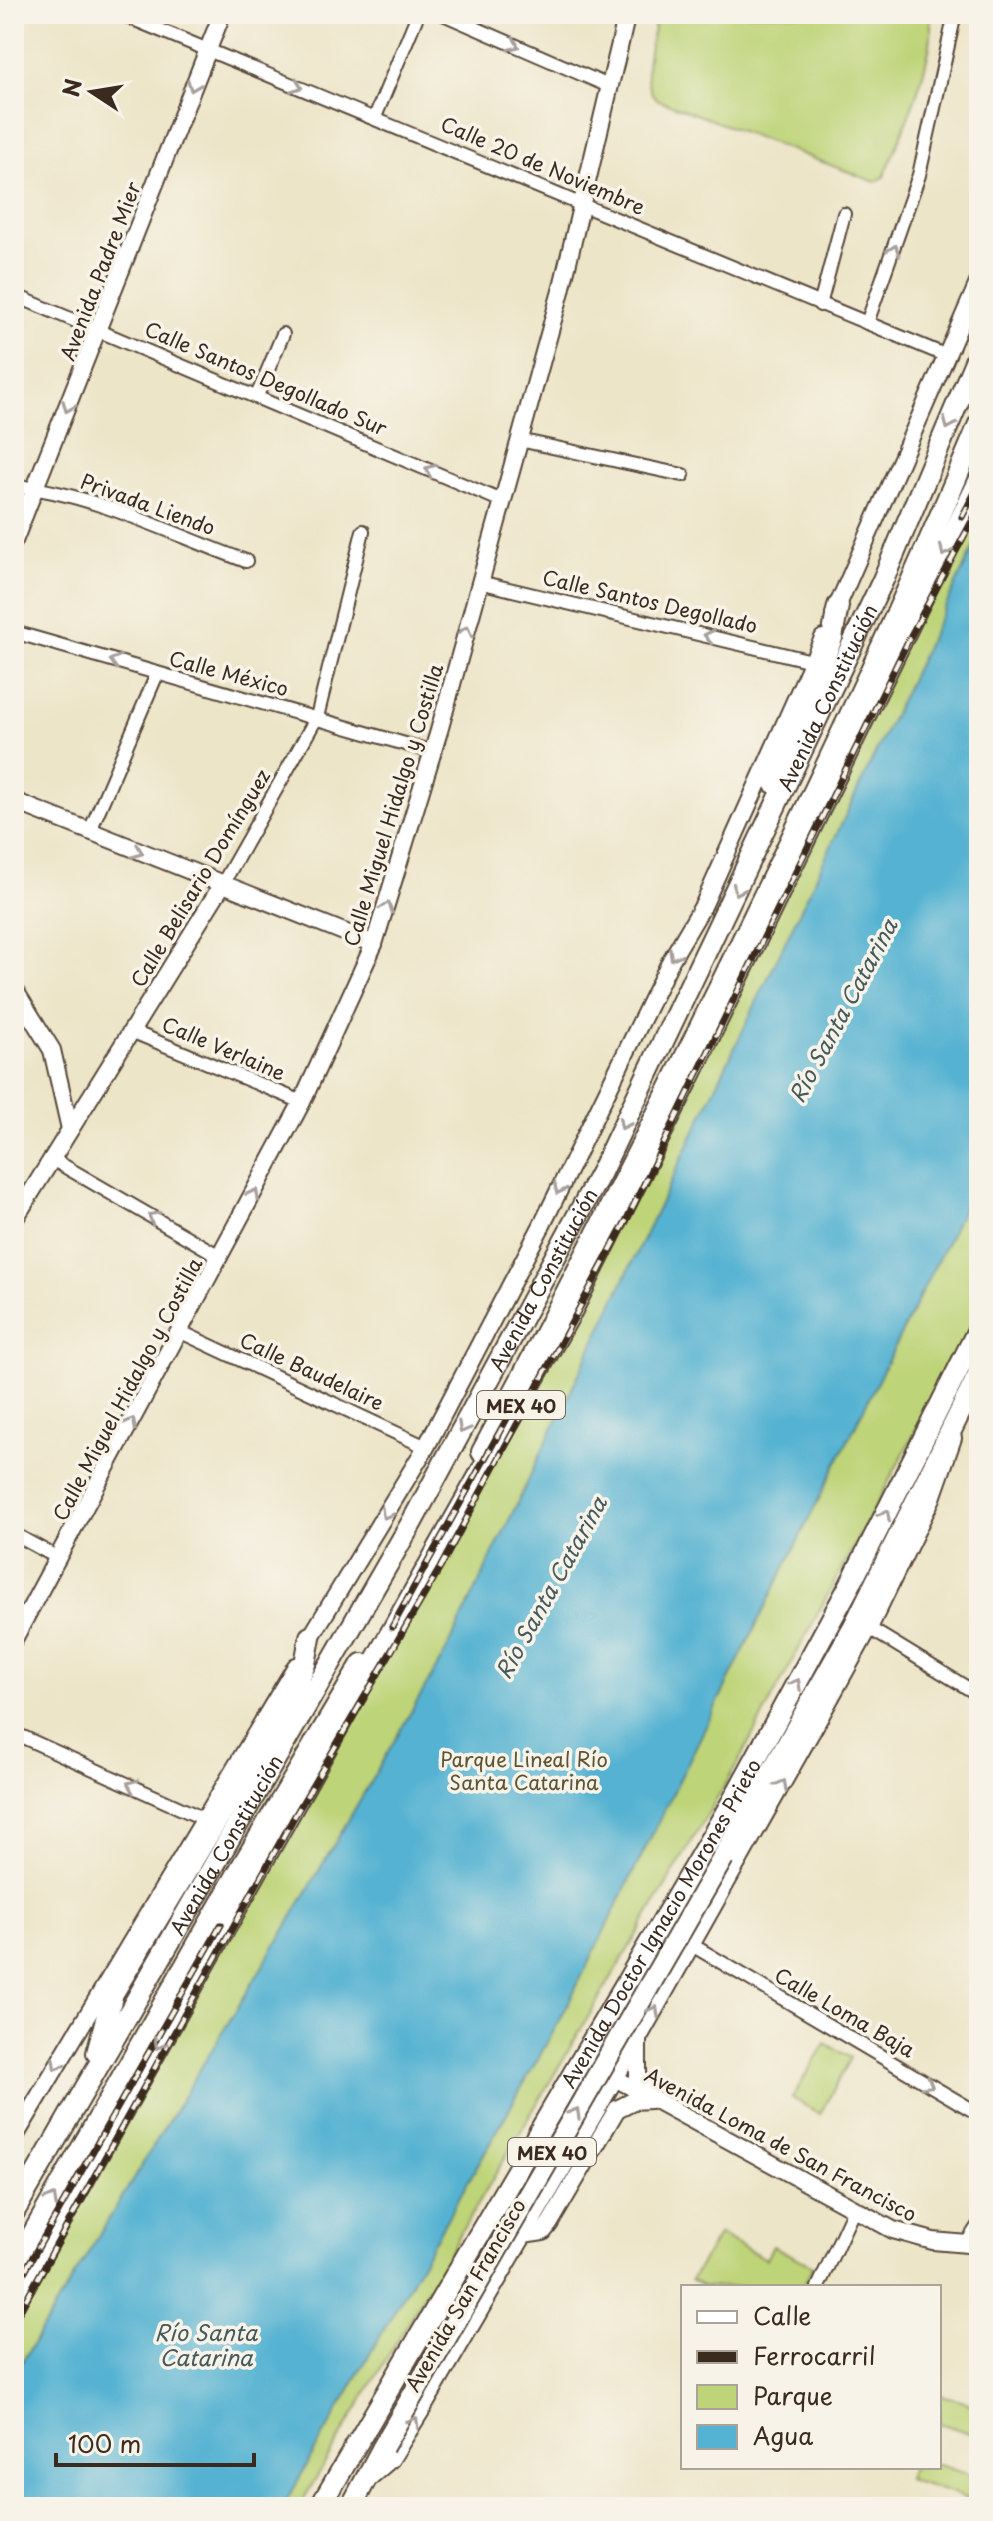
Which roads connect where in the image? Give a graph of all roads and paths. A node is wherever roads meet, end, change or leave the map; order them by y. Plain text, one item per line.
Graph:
1 (121, 14) edge
2 (222, 14) edge
3 (418, 14) edge
4 (443, 14) edge
5 (627, 14) edge
6 (955, 14) edge
7 (207, 51) junction
8 (611, 87) junction
9 (375, 117) junction
10 (584, 204) junction
11 (844, 214) dead end
12 (979, 281) edge
13 (14, 295) edge
14 (820, 305) junction
15 (867, 323) junction
16 (100, 329) junction
17 (283, 334) dead end
18 (979, 352) edge
19 (947, 356) junction
20 (257, 396) junction
21 (976, 432) edge
22 (519, 440) junction
23 (683, 475) dead end
24 (979, 481) edge
25 (14, 486) edge
26 (35, 487) junction
27 (502, 501) junction
28 (363, 531) dead end
29 (14, 541) edge
30 (246, 561) dead end
31 (479, 582) junction
32 (838, 606) junction
33 (14, 632) edge
34 (812, 661) junction
35 (157, 674) junction
36 (317, 717) junction
37 (433, 752) junction
38 (14, 801) edge
39 (89, 833) junction
40 (759, 846) junction
41 (222, 885) junction
42 (374, 944) junction
43 (14, 989) edge
44 (30, 1011) junction
45 (14, 1027) edge
46 (131, 1031) junction
47 (302, 1102) junction
48 (70, 1129) junction
49 (52, 1159) junction
50 (14, 1220) edge
51 (221, 1257) junction
52 (979, 1328) edge
53 (181, 1332) junction
54 (979, 1374) edge
55 (953, 1430) junction
56 (426, 1447) junction
57 (14, 1534) edge
58 (58, 1558) junction
59 (869, 1628) junction
60 (310, 1637) junction
61 (14, 1639) edge
62 (979, 1695) edge
63 (14, 1733) edge
64 (202, 1818) junction
65 (661, 1923) junction
66 (692, 1945) junction
67 (638, 2039) junction
68 (96, 2064) junction
69 (615, 2078) junction
70 (651, 2100) junction
71 (979, 2114) edge
72 (14, 2138) edge
73 (51, 2148) junction
74 (14, 2189) edge
75 (854, 2209) junction
76 (14, 2212) edge
77 (979, 2224) edge
78 (523, 2235) junction
79 (972, 2245) edge
80 (14, 2267) edge
81 (819, 2285) edge
82 (14, 2304) edge
83 (364, 2482) junction
84 (320, 2507) edge
85 (351, 2507) edge

1 - 7 street, Calle 20 de Noviembre
2 - 7 street, Avenida Padre Mier
3 - 9 street
4 -> 8 street
5 - 8 street, Calle Miguel Hidalgo y Costilla
15 -> 6 street
7 -> 9 street, Calle 20 de Noviembre
7 -> 16 street, Avenida Padre Mier
8 - 10 street, Calle Miguel Hidalgo y Costilla
9 - 10 street, Calle 20 de Noviembre
10 - 14 street, Calle 20 de Noviembre
10 - 22 street, Calle Miguel Hidalgo y Costilla
11 - 14 street
12 - 19 street, Avenida Constitución
13 - 16 street, Calle Santos Degollado Sur
14 - 15 street, Calle 20 de Noviembre
15 - 19 street, Calle 20 de Noviembre
16 - 20 street, Calle Santos Degollado Sur
16 -> 26 street, Avenida Padre Mier
17 - 20 street
18 -> 40 main road, Avenida Constitución / MEX 40
19 - 32 street, Avenida Constitución
27 -> 20 street, Calle Santos Degollado Sur
80 -> 21 main road, Avenida Constitución
22 - 23 street
22 - 27 street, Calle Miguel Hidalgo y Costilla
24 -> 82 main road, Avenida Constitución / MEX 40
25 - 26 street, Privada Liendo
26 - 29 street, Avenida Padre Mier
26 - 30 street, Privada Liendo
27 - 31 street, Calle Miguel Hidalgo y Costilla
28 - 36 street, Calle Belisario Domínguez
34 -> 31 street, Calle Santos Degollado
37 -> 31 street, Calle Miguel Hidalgo y Costilla
32 - 34 street, Avenida Constitución
32 - 40 main road
35 -> 33 street, Calle México
34 -> 56 street, Avenida Constitución
35 - 36 street, Calle México
35 - 39 street
36 - 37 street, Calle México
36 - 41 street, Calle Belisario Domínguez
42 -> 37 street, Calle Miguel Hidalgo y Costilla
38 - 39 street
39 -> 41 street
40 -> 68 main road, Avenida Constitución / MEX 40
41 - 42 street
41 - 46 street, Calle Belisario Domínguez
42 - 47 street, Calle Miguel Hidalgo y Costilla
43 - 44 street
44 - 45 street
44 - 48 street
46 - 47 street, Calle Verlaine
46 - 48 street, Calle Belisario Domínguez
51 -> 47 street, Calle Miguel Hidalgo y Costilla
48 - 49 street, Calle Belisario Domínguez
49 - 50 street, Calle Belisario Domínguez
51 -> 49 street
51 - 53 street, Calle Miguel Hidalgo y Costilla
65 -> 52 main road, Avenida Doctor Ignacio Morones Prieto / MEX 40
53 - 56 street, Calle Baudelaire
58 -> 53 street, Calle Miguel Hidalgo y Costilla
54 - 55 main road, Avenida Doctor Ignacio Morones Prieto / MEX 40
55 - 59 street, Avenida Doctor Ignacio Morones Prieto
83 -> 55 main road, Avenida Doctor Ignacio Morones Prieto / MEX 40, bridge
56 -> 60 street, Avenida Constitución
57 - 58 street
58 - 61 street, Calle Miguel Hidalgo y Costilla
59 - 62 street
66 -> 59 street, Avenida Doctor Ignacio Morones Prieto
60 - 64 street, Avenida Constitución
60 - 68 main road
64 -> 63 street
64 -> 72 street, Avenida Constitución
65 - 69 main road
65 - 84 main road, Avenida Doctor Ignacio Morones Prieto / MEX 40
67 -> 66 street, Avenida Doctor Ignacio Morones Prieto
66 -> 71 street, Calle Loma Baja
67 - 69 street, Avenida Doctor Ignacio Morones Prieto
67 - 70 street
68 - 73 main road, Avenida Constitución / MEX 40
69 - 70 street, Avenida Loma de San Francisco
69 - 78 street, Avenida San Francisco
70 - 75 street, Avenida Loma de San Francisco
70 - 78 street
73 - 74 main road
73 - 76 main road, Avenida Constitución / MEX 40
75 - 79 street, Avenida Loma de San Francisco
75 - 81 street
77 - 79 street
83 -> 78 street, Avenida San Francisco
83 - 85 main road, Avenida Doctor Ignacio Morones Prieto / MEX 40

